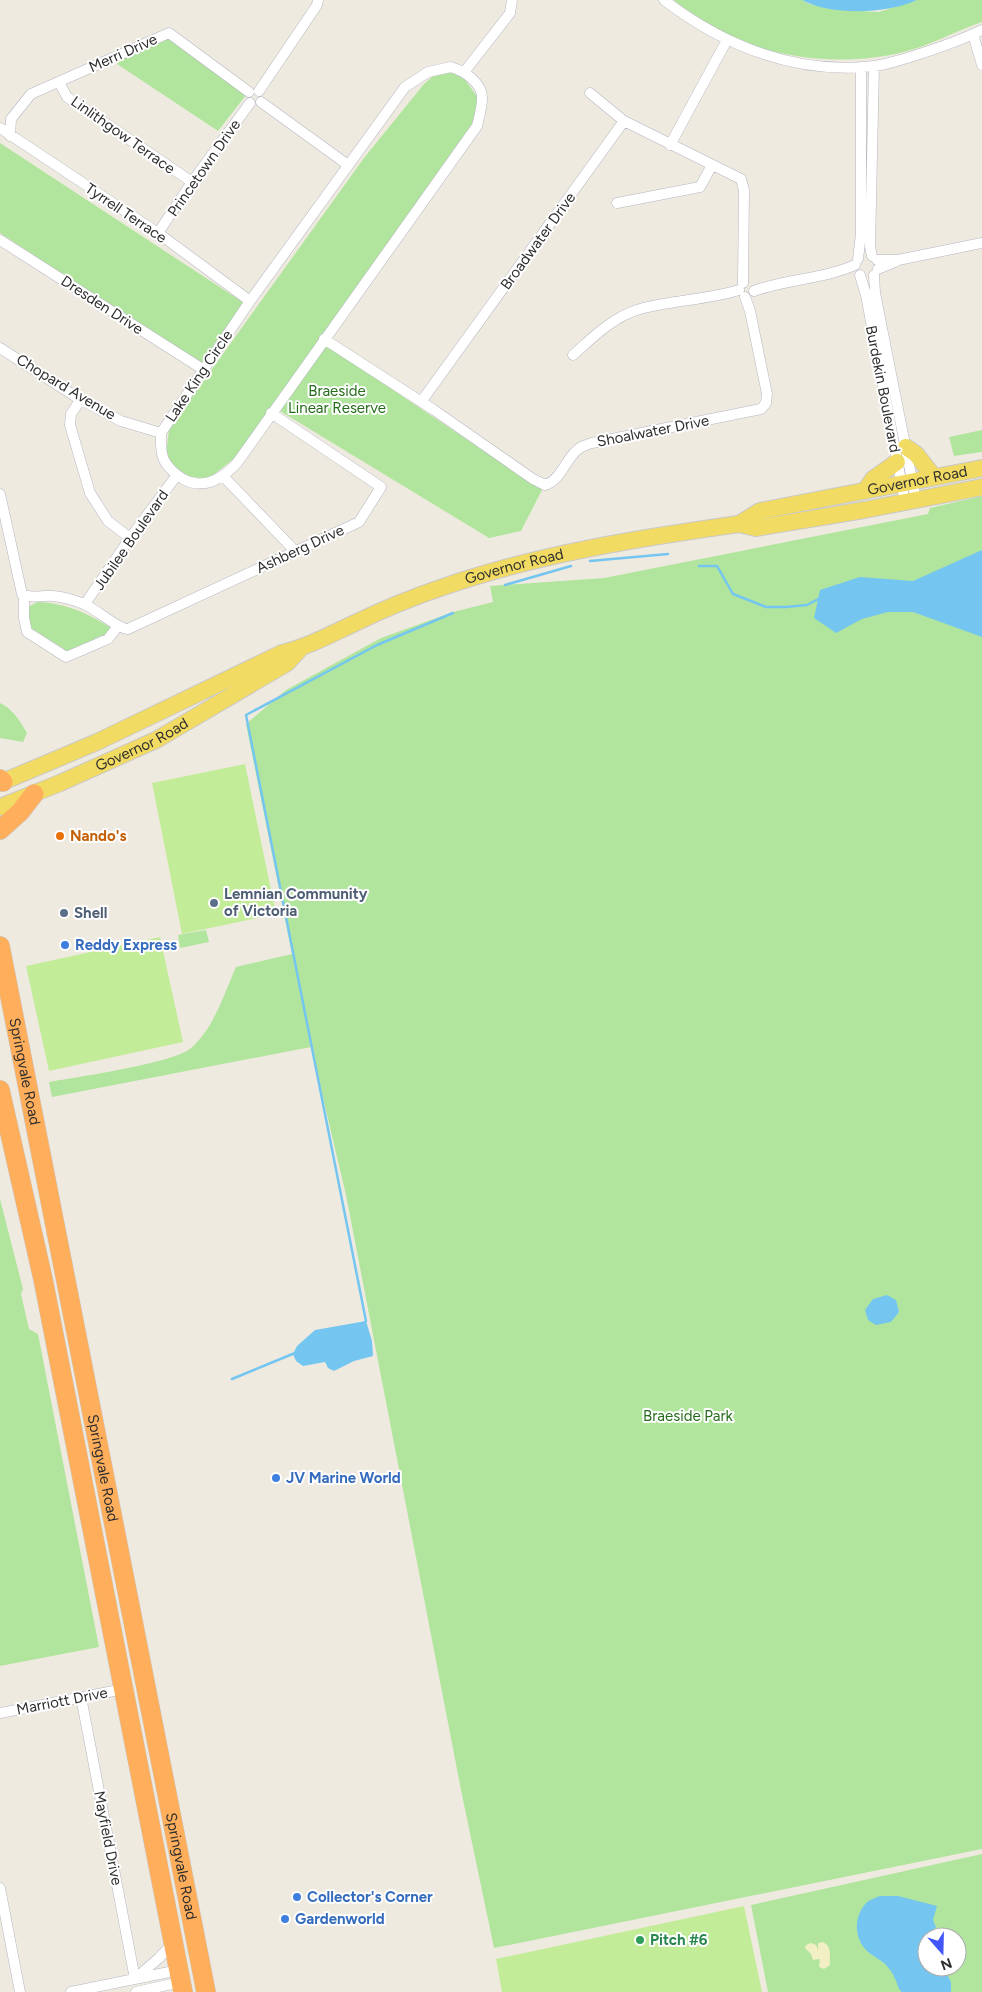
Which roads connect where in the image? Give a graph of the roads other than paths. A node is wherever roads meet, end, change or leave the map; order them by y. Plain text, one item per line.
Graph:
1 (318, 0) edge
2 (512, 0) edge
3 (664, 0) edge
4 (977, 32) edge
5 (727, 40) junction
6 (982, 65) edge
7 (874, 66) junction
8 (861, 67) junction
9 (465, 71) junction
10 (59, 82) junction
11 (590, 93) dead end
12 (255, 97) junction
13 (624, 122) junction
14 (0, 128) edge
15 (10, 136) junction
16 (670, 145) junction
17 (348, 165) junction
18 (712, 165) junction
19 (192, 182) junction
20 (617, 203) dead end
21 (158, 234) junction
22 (0, 240) edge
23 (982, 244) edge
24 (875, 265) junction
25 (858, 268) junction
26 (747, 290) junction
27 (250, 301) junction
28 (324, 339) junction
29 (0, 348) edge
30 (573, 355) dead end
31 (204, 370) junction
32 (81, 399) junction
33 (421, 402) junction
34 (271, 413) junction
35 (161, 433) junction
36 (906, 447) junction
37 (897, 462) junction
38 (982, 468) edge
39 (177, 475) junction
40 (223, 476) junction
41 (934, 477) junction
42 (907, 482) junction
43 (982, 487) edge
44 (865, 491) junction
45 (0, 494) edge
46 (911, 501) junction
47 (739, 524) junction
48 (130, 538) junction
49 (296, 551) junction
50 (24, 596) junction
51 (85, 604) junction
52 (118, 626) junction
53 (300, 649) junction
54 (1, 781) edge
55 (34, 794) junction
56 (0, 807) edge
57 (0, 830) edge
58 (0, 946) edge
59 (0, 1090) edge
60 (124, 1689) junction
61 (81, 1697) junction
62 (0, 1713) edge
63 (0, 1888) edge
64 (173, 1943) junction
65 (203, 1978) edge
66 (135, 1979) junction
67 (181, 1981) edge
68 (155, 1990) edge
69 (20, 1992) edge
70 (71, 1992) edge
71 (136, 1992) edge

1 - 12 street, Princetown Drive
2 - 9 street
3 - 5 street
4 - 6 street
4 - 7 street
5 - 8 street
5 - 16 street
7 - 8 street
7 - 24 street, Burdekin Boulevard
8 - 25 street, Burdekin Boulevard
9 - 17 street, Lake King Circle
9 - 28 street
10 - 12 street, Merri Drive
10 - 15 street, Merri Drive
10 - 19 street, Linlithgow Terrace
11 - 13 street
12 - 17 street, Merri Drive
12 - 19 street, Princetown Drive
13 - 16 street
13 - 33 street, Broadwater Drive
14 - 15 street, Tyrrell Terrace
15 - 21 street, Tyrrell Terrace
16 - 18 street
17 - 27 street, Lake King Circle
18 - 20 street
18 - 26 street
19 - 21 street, Princetown Drive
21 - 27 street, Tyrrell Terrace
22 - 31 street, Dresden Drive
23 - 24 street
24 - 25 street
24 - 25 street
24 - 36 street, Burdekin Boulevard
25 - 26 street
25 - 37 street, Burdekin Boulevard
26 - 30 street
26 - 33 street, Shoalwater Drive
27 - 31 street, Lake King Circle
28 - 33 street, Shoalwater Drive
28 - 34 street
29 - 32 street, Chopard Avenue
31 - 35 street, Lake King Circle
32 - 35 street, Chopard Avenue
32 - 48 street
34 - 40 street
34 - 49 street, Ashberg Drive
35 - 39 street, Lake King Circle
36 - 41 main road
36 - 42 street, Burdekin Boulevard
37 - 42 street, Burdekin Boulevard
37 - 44 main road
38 - 41 main road, Governor Road
39 - 40 street
39 - 48 street, Jubilee Boulevard
40 - 49 street
41 - 42 main road, Governor Road
42 - 44 main road, Governor Road
42 - 46 street, Burdekin Boulevard
43 - 46 main road, Governor Road
44 - 47 main road, Governor Road
45 - 50 street
46 - 47 main road, Governor Road
47 - 53 main road, Governor Road
48 - 51 street, Jubilee Boulevard
49 - 52 street, Ashberg Drive
50 - 51 street
50 - 52 street
51 - 52 street
53 - 54 main road, Governor Road
53 - 55 main road, Governor Road
55 - 56 main road, Governor Road
55 - 57 highway
58 - 65 highway, Springvale Road
59 - 60 highway, Springvale Road
60 - 61 street, Marriott Drive
60 - 64 highway, Springvale Road
61 - 62 street, Marriott Drive
61 - 66 street, Mayfield Drive
63 - 69 street
64 - 66 street
64 - 67 highway, Springvale Road
65 - 67 highway
66 - 67 street
66 - 70 street
67 - 68 street
68 - 71 street

